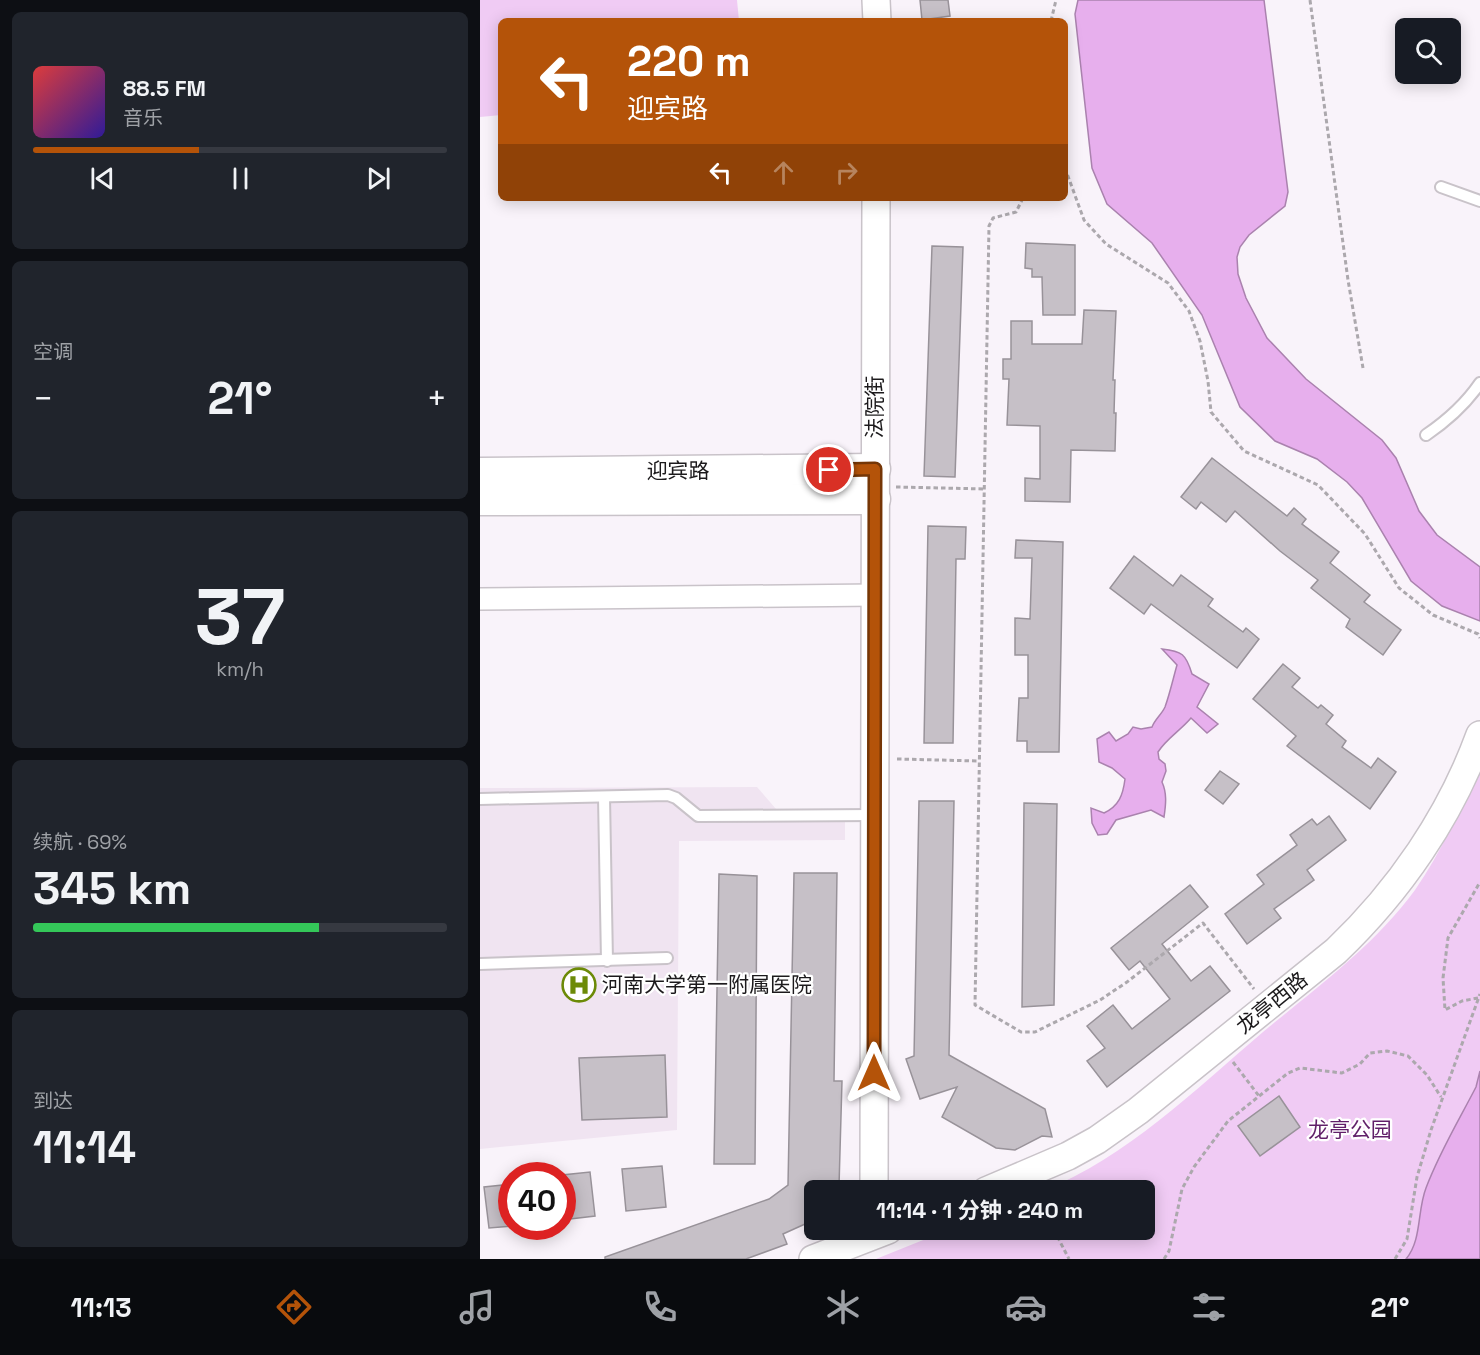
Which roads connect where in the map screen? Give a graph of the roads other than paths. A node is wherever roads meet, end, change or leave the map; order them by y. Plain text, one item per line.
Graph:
1 (1441, 187) dead end
2 (876, 201) edge
3 (1480, 201) edge
4 (1480, 383) edge
5 (1426, 435) dead end
6 (480, 473) edge
7 (875, 485) junction
8 (480, 500) edge
9 (875, 595) junction
10 (480, 599) edge
11 (1480, 735) edge
12 (604, 797) junction
13 (480, 799) edge
14 (874, 815) junction
15 (667, 958) dead end
16 (607, 961) junction
17 (480, 964) edge
18 (874, 1180) edge
19 (1012, 1180) edge
20 (858, 1240) edge
21 (813, 1259) edge

1 - 3 lane
2 - 7 street, 法院街
4 - 5 lane
6 - 7 main road, 迎宾路
7 - 8 main road, 迎宾路
7 - 9 street, 法院街
9 - 10 street
9 - 14 street, 法院街
11 - 19 street, 龙亭西路
12 - 13 lane
12 - 14 lane
12 - 16 lane
14 - 18 street, 法院街
15 - 16 lane
16 - 17 lane
20 - 21 street

